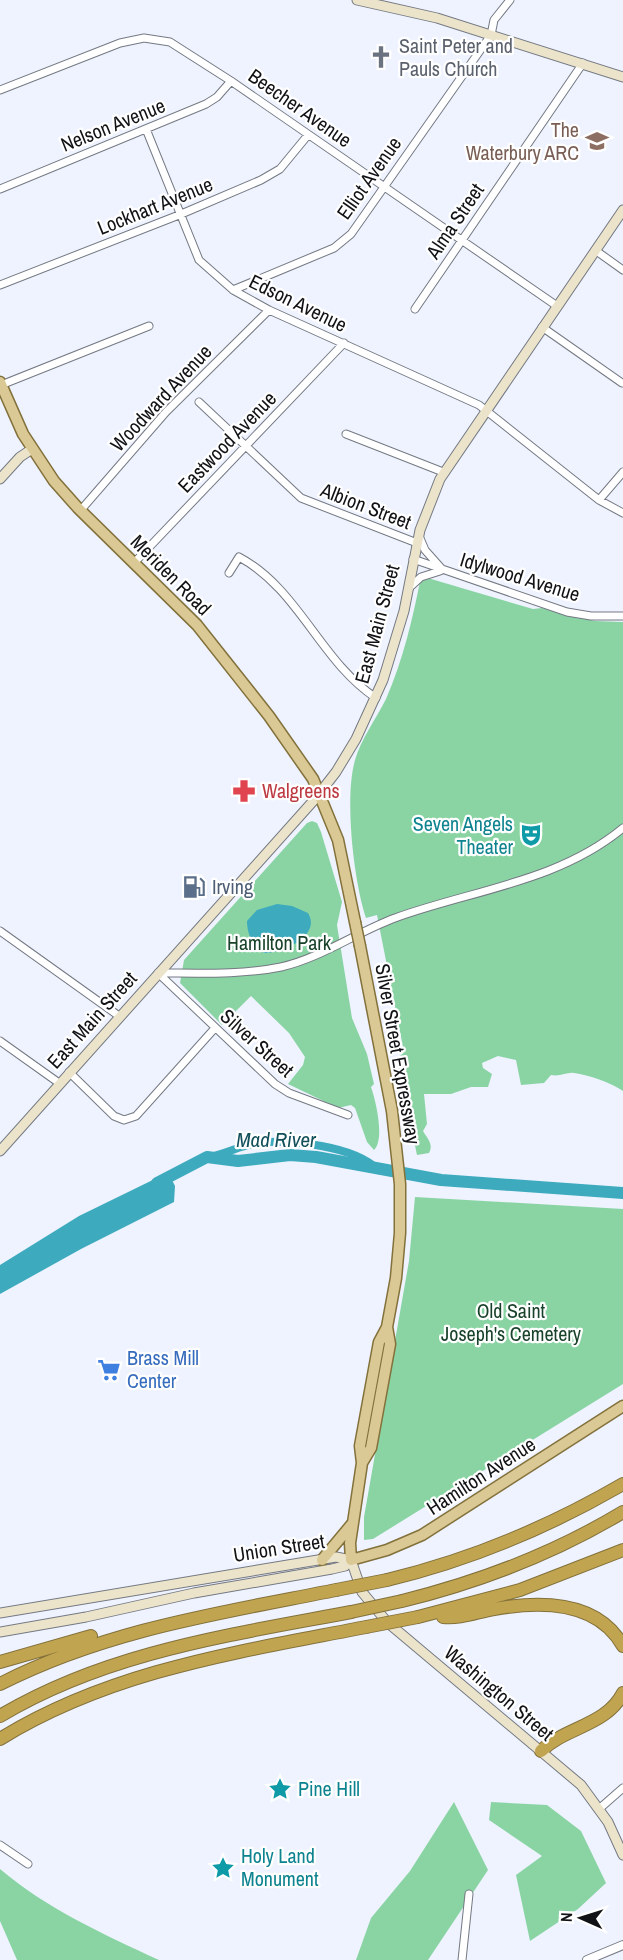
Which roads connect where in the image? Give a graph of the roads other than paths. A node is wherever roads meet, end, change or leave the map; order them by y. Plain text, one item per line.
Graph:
1 (357, 0) edge
2 (510, 0) edge
3 (491, 34) junction
4 (584, 63) junction
5 (623, 77) edge
6 (231, 81) junction
7 (0, 90) edge
8 (146, 129) junction
9 (308, 135) junction
10 (384, 187) junction
11 (0, 189) edge
12 (623, 210) edge
13 (179, 215) junction
14 (461, 241) junction
15 (595, 250) junction
16 (623, 270) edge
17 (0, 285) edge
18 (233, 290) junction
19 (556, 306) junction
20 (415, 309) dead end
21 (269, 310) junction
22 (149, 326) dead end
23 (542, 327) junction
24 (344, 344) junction
25 (622, 383) edge
26 (1, 384) edge
27 (3, 398) edge
28 (199, 402) dead end
29 (485, 409) junction
30 (346, 434) dead end
31 (246, 445) junction
32 (32, 449) junction
33 (443, 472) junction
34 (623, 472) edge
35 (0, 479) edge
36 (599, 500) junction
37 (80, 511) junction
38 (623, 513) edge
39 (417, 539) junction
40 (413, 560) junction
41 (134, 563) junction
42 (443, 570) junction
43 (229, 573) dead end
44 (408, 589) junction
45 (623, 616) edge
46 (376, 698) junction
47 (321, 793) junction
48 (623, 828) edge
49 (0, 931) edge
50 (158, 973) junction
51 (119, 1016) junction
52 (215, 1028) junction
53 (0, 1041) edge
54 (69, 1072) junction
55 (59, 1083) junction
56 (348, 1115) dead end
57 (0, 1151) edge
58 (623, 1406) edge
59 (623, 1484) edge
60 (623, 1512) edge
61 (354, 1521) junction
62 (623, 1550) edge
63 (322, 1560) junction
64 (351, 1560) junction
65 (0, 1613) edge
66 (430, 1615) junction
67 (0, 1632) edge
68 (110, 1638) junction
69 (623, 1646) edge
70 (0, 1662) edge
71 (0, 1684) edge
72 (623, 1693) edge
73 (0, 1716) edge
74 (0, 1739) edge
75 (540, 1751) junction
76 (623, 1788) edge
77 (599, 1809) junction
78 (0, 1845) edge
79 (623, 1855) edge
80 (28, 1864) dead end
81 (469, 1894) dead end
82 (623, 1945) edge
83 (462, 1960) edge
84 (587, 1960) edge

1 - 3 main road
2 - 3 street, Elliot Avenue
3 - 4 main road
3 - 10 street, Elliot Avenue
4 - 5 main road
4 - 14 street, Alma Street
6 - 7 street, Beecher Avenue
6 - 8 street, Nelson Avenue
6 - 9 street, Beecher Avenue
8 - 11 street, Nelson Avenue
8 - 13 street, Edson Avenue
9 - 10 street, Beecher Avenue
9 - 13 street, Lockhart Avenue
10 - 14 street, Beecher Avenue
10 - 18 street, Elliot Avenue
12 - 15 main road, East Main Street
13 - 17 street, Lockhart Avenue
13 - 18 street, Edson Avenue
14 - 19 street, Beecher Avenue
14 - 20 street, Alma Street
15 - 16 street
15 - 19 main road, East Main Street
18 - 21 street, Edson Avenue
19 - 23 main road, East Main Street
21 - 24 street, Edson Avenue
21 - 37 street, Woodward Avenue
22 - 26 street
23 - 25 street
23 - 29 main road, East Main Street
24 - 29 street, Edson Avenue
24 - 31 street, Eastwood Avenue
26 - 27 main road, Meriden Road
27 - 32 main road, Meriden Road
28 - 31 street, Albion Street
29 - 33 main road, East Main Street
29 - 36 street, Edson Avenue
30 - 33 street
31 - 39 street, Albion Street
31 - 41 street, Eastwood Avenue
32 - 35 main road
32 - 37 main road, Meriden Road
33 - 39 main road, East Main Street
34 - 36 street
36 - 38 street, Edson Avenue
37 - 41 main road, Meriden Road
39 - 40 main road, East Main Street
39 - 42 street, Idylwood Avenue
40 - 42 street, Idylwood Avenue
40 - 44 main road, East Main Street
41 - 47 main road, Meriden Road
42 - 44 street, Idylwood Avenue
42 - 45 street, Idylwood Avenue
43 - 46 street
44 - 46 main road, East Main Street
46 - 47 main road, East Main Street
47 - 50 main road, East Main Street
47 - 61 main road, Silver Street Expressway, bridge
48 - 50 street
49 - 51 street
50 - 51 main road, East Main Street
50 - 52 street, Silver Street
51 - 54 main road, East Main Street
52 - 54 street
52 - 56 street, Silver Street
53 - 55 street
54 - 55 main road, East Main Street
55 - 57 main road, East Main Street
58 - 64 main road, Hamilton Avenue
59 - 68 highway, bridge
60 - 73 highway, bridge
61 - 63 main road
61 - 64 main road, Silver Street Expressway
62 - 66 highway
63 - 64 main road, Union Street
63 - 65 main road, Union Street
64 - 67 main road, Union Street
64 - 75 main road, Washington Street
66 - 69 highway
66 - 74 highway, bridge
68 - 70 highway
68 - 71 highway
72 - 75 highway
75 - 77 main road, Washington Street
76 - 77 street
77 - 79 main road, Washington Street
78 - 80 street
81 - 83 street
82 - 84 street

